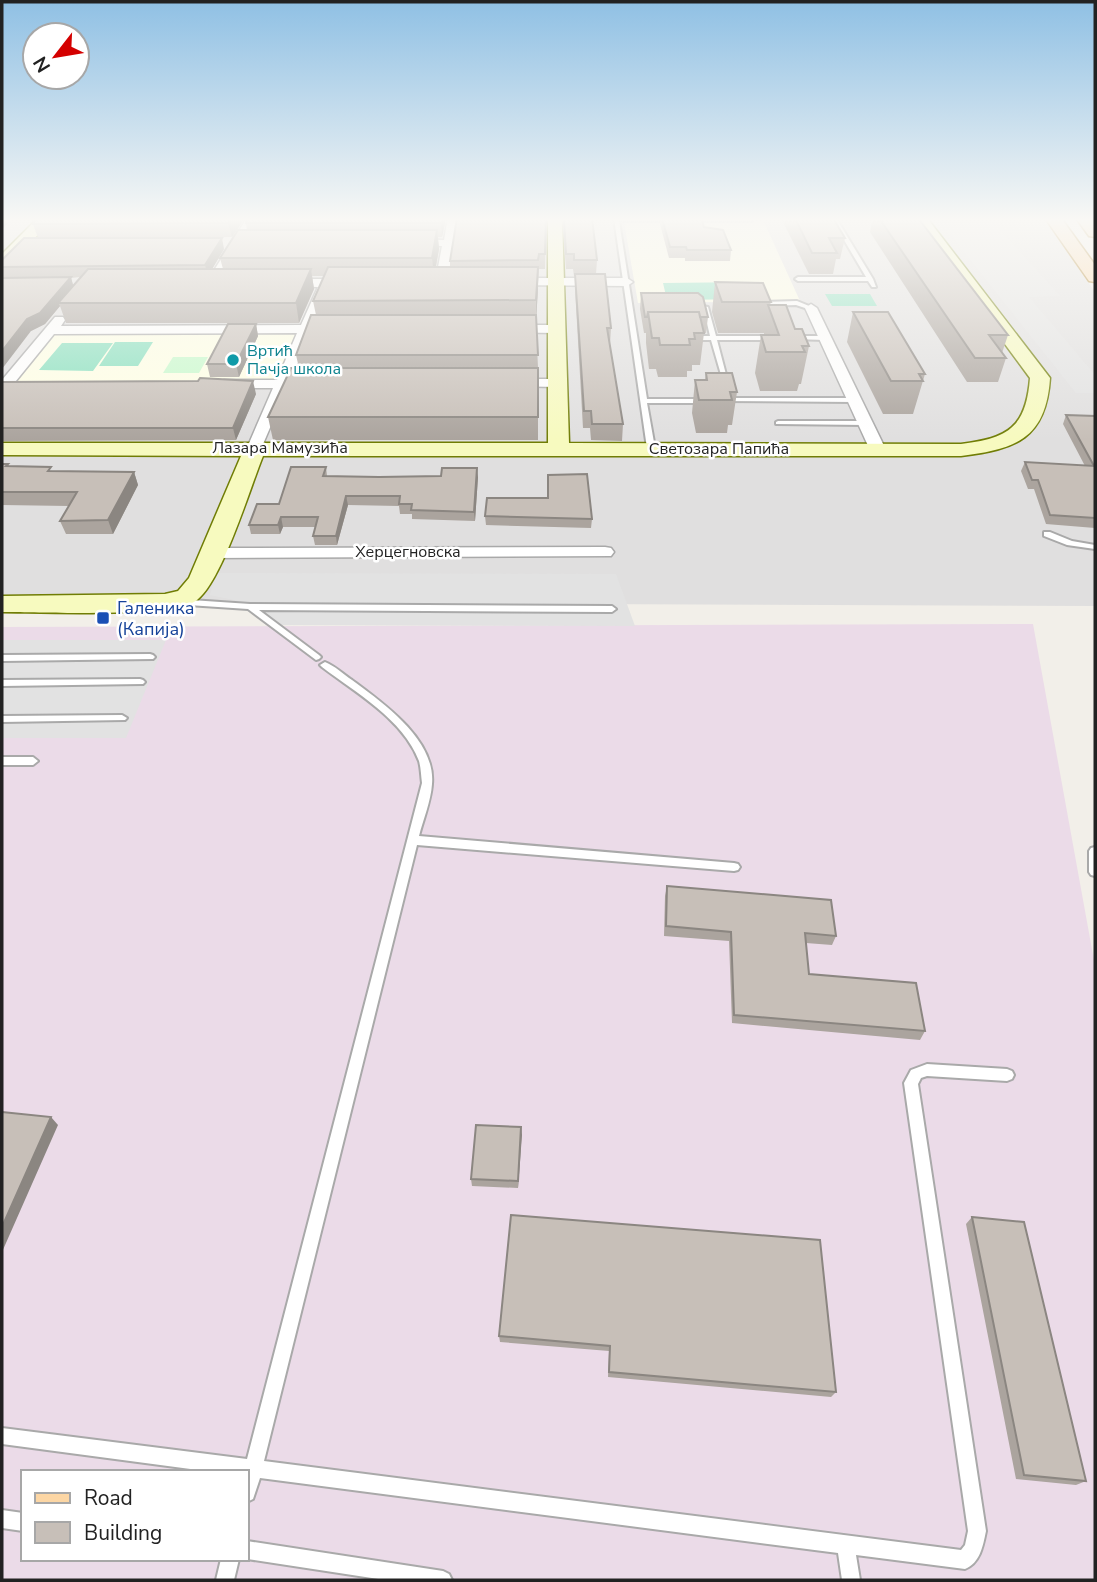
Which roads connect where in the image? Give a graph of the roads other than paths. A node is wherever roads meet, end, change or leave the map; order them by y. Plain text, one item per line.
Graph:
1 (321, 292) edge
2 (556, 292) edge
3 (628, 292) edge
4 (975, 292) edge
5 (630, 304) junction
6 (642, 304) edge
7 (692, 304) edge
8 (704, 304) junction
9 (717, 304) edge
10 (744, 304) edge
11 (811, 308) joint
12 (67, 311) edge
13 (306, 329) junction
14 (346, 329) edge
15 (492, 329) edge
16 (556, 329) junction
17 (51, 330) junction
18 (636, 338) junction
19 (649, 338) edge
20 (688, 338) edge
21 (714, 338) junction
22 (825, 338) junction
23 (489, 383) edge
24 (557, 383) junction
25 (214, 384) edge
26 (283, 384) junction
27 (324, 384) edge
28 (9, 386) edge
29 (731, 400) junction
30 (854, 400) junction
31 (645, 401) junction
32 (778, 423) dead end
33 (866, 423) junction
34 (255, 448) junction
35 (559, 448) junction
36 (651, 448) junction
37 (2, 449) edge
38 (878, 450) junction
39 (1047, 534) dead end
40 (1095, 547) edge
41 (605, 552) dead end
42 (211, 553) junction
43 (167, 602) junction
44 (2, 604) edge
45 (250, 607) junction
46 (612, 609) dead end
47 (150, 657) dead end
48 (2, 658) edge
49 (140, 682) dead end
50 (2, 683) edge
51 (122, 718) dead end
52 (2, 719) edge
53 (2, 761) edge
54 (33, 761) dead end
55 (412, 840) junction
56 (1095, 850) edge
57 (734, 867) dead end
58 (1095, 872) edge
59 (1007, 1076) dead end
60 (2, 1436) edge
61 (253, 1469) junction
62 (248, 1489) edge
63 (2, 1519) edge
64 (21, 1522) edge
65 (846, 1545) junction
66 (248, 1550) edge
67 (230, 1561) edge
68 (412, 1578) edge
69 (225, 1580) edge
70 (443, 1580) edge
71 (851, 1580) edge

1 - 13 street
2 - 16 street
3 - 5 lane
4 - 38 street, Светозара Папића
5 - 6 lane
5 - 18 lane
7 - 8 lane
8 - 9 lane
8 - 21 lane
10 - 11 lane
11 - 22 street
12 - 17 street
13 - 14 street
13 - 17 street
13 - 26 street
15 - 16 street
16 - 24 street
17 - 28 street
18 - 19 lane
18 - 31 lane
20 - 21 lane
21 - 22 lane
21 - 29 lane
22 - 30 street
23 - 24 street
24 - 35 street
25 - 26 street
26 - 27 street
26 - 34 street
29 - 30 lane
29 - 31 lane
30 - 33 street
31 - 36 lane
32 - 33 lane
33 - 38 street
34 - 35 street, Лазара Мамузића
34 - 37 street, Лазара Мамузића
34 - 42 street
35 - 36 street, Светозара Папића
36 - 38 street, Светозара Папића
39 - 40 lane
41 - 42 street, Херцегновска
42 - 43 street
43 - 44 street
43 - 45 lane
45 - 46 lane
45 - 55 lane
47 - 48 lane
49 - 50 lane
51 - 52 lane
53 - 54 lane
55 - 57 lane
55 - 61 lane
56 - 58 lane
59 - 65 lane
60 - 61 lane
61 - 62 lane
61 - 65 lane
63 - 64 lane
65 - 71 lane
66 - 68 lane
67 - 69 lane
68 - 70 lane

